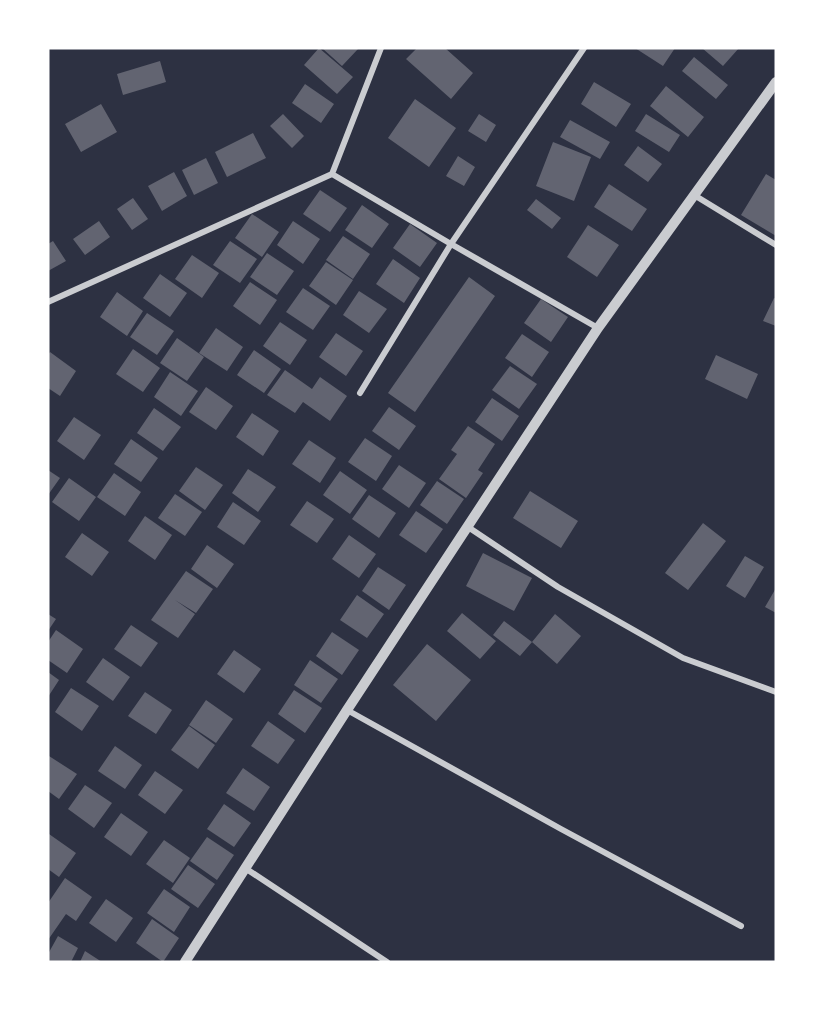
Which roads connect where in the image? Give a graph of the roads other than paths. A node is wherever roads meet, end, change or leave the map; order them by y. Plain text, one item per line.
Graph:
1 (381, 48) edge
2 (584, 48) edge
3 (776, 82) edge
4 (332, 174) junction
5 (694, 195) junction
6 (451, 244) junction
7 (776, 245) edge
8 (48, 302) edge
9 (598, 328) junction
10 (360, 393) dead end
11 (468, 527) junction
12 (776, 692) edge
13 (347, 710) junction
14 (245, 867) junction
15 (741, 926) dead end
16 (184, 962) edge
17 (387, 962) edge

1 - 4 street
2 - 6 street
3 - 5 street
4 - 6 street
4 - 8 street
5 - 7 street
5 - 9 street
6 - 9 street
6 - 10 street
9 - 11 street
11 - 12 street
11 - 13 street
13 - 14 street
13 - 15 street
14 - 16 street
14 - 17 street

